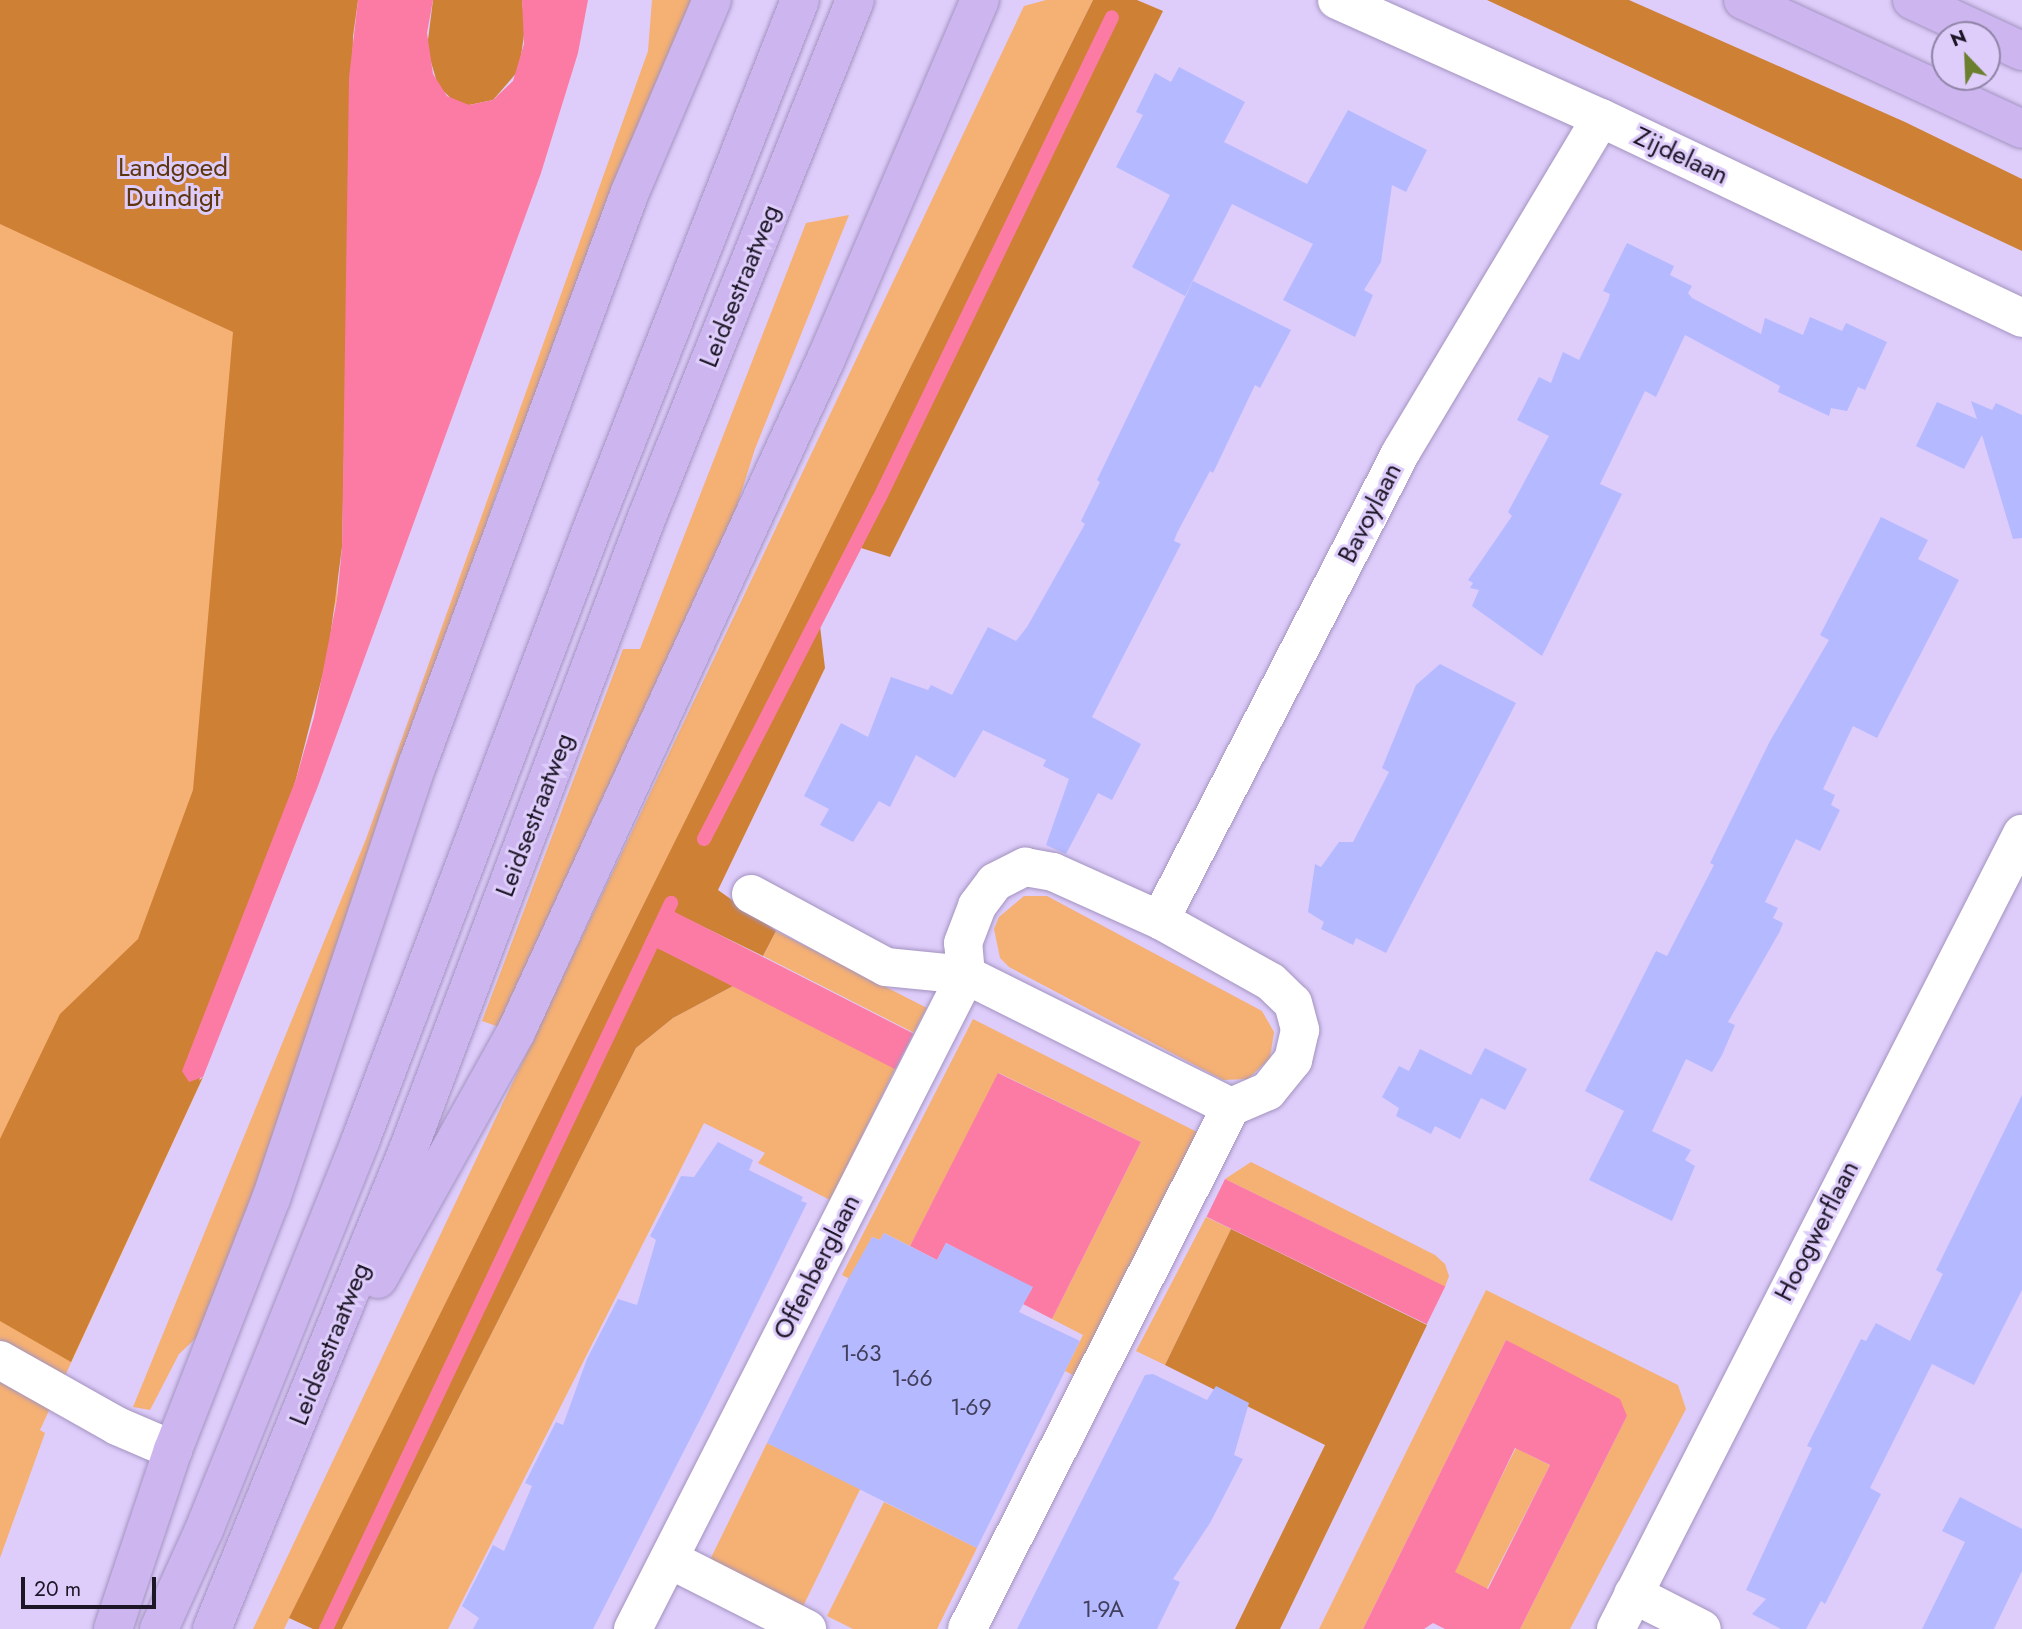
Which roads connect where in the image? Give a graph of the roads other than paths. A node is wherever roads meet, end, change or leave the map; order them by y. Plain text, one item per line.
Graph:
1 (712, 0) edge
2 (800, 0) edge
3 (855, 0) edge
4 (979, 0) edge
5 (1337, 0) edge
6 (1743, 0) edge
7 (1912, 0) edge
8 (2022, 51) edge
9 (1601, 118) junction
10 (2022, 129) edge
11 (2022, 318) edge
12 (2022, 834) edge
13 (751, 894) dead end
14 (1160, 920) junction
15 (966, 975) junction
16 (1231, 1107) junction
17 (0, 1360) edge
18 (303, 1413) junction
19 (173, 1450) junction
20 (669, 1559) junction
21 (1633, 1594) junction
22 (113, 1629) edge
23 (159, 1629) edge
24 (212, 1629) edge
25 (633, 1629) edge
26 (807, 1629) edge
27 (967, 1629) edge
28 (1616, 1629) edge
29 (1702, 1629) edge

1 - 19 main road
2 - 23 main road, Leidsestraatweg
3 - 18 main road, Leidsestraatweg
4 - 18 main road
5 - 9 street, Zijdelaan
6 - 10 main road
7 - 8 main road
9 - 11 street, Zijdelaan
9 - 14 street, Bavoylaan
12 - 21 street, Hoogwerflaan
13 - 15 street
14 - 15 street
14 - 16 street
15 - 16 street
15 - 20 street, Offenberglaan
16 - 27 street
17 - 19 street
18 - 24 main road, Leidsestraatweg
19 - 22 main road
20 - 25 street, Offenberglaan
20 - 26 street
21 - 28 street, Hoogwerflaan
21 - 29 street

